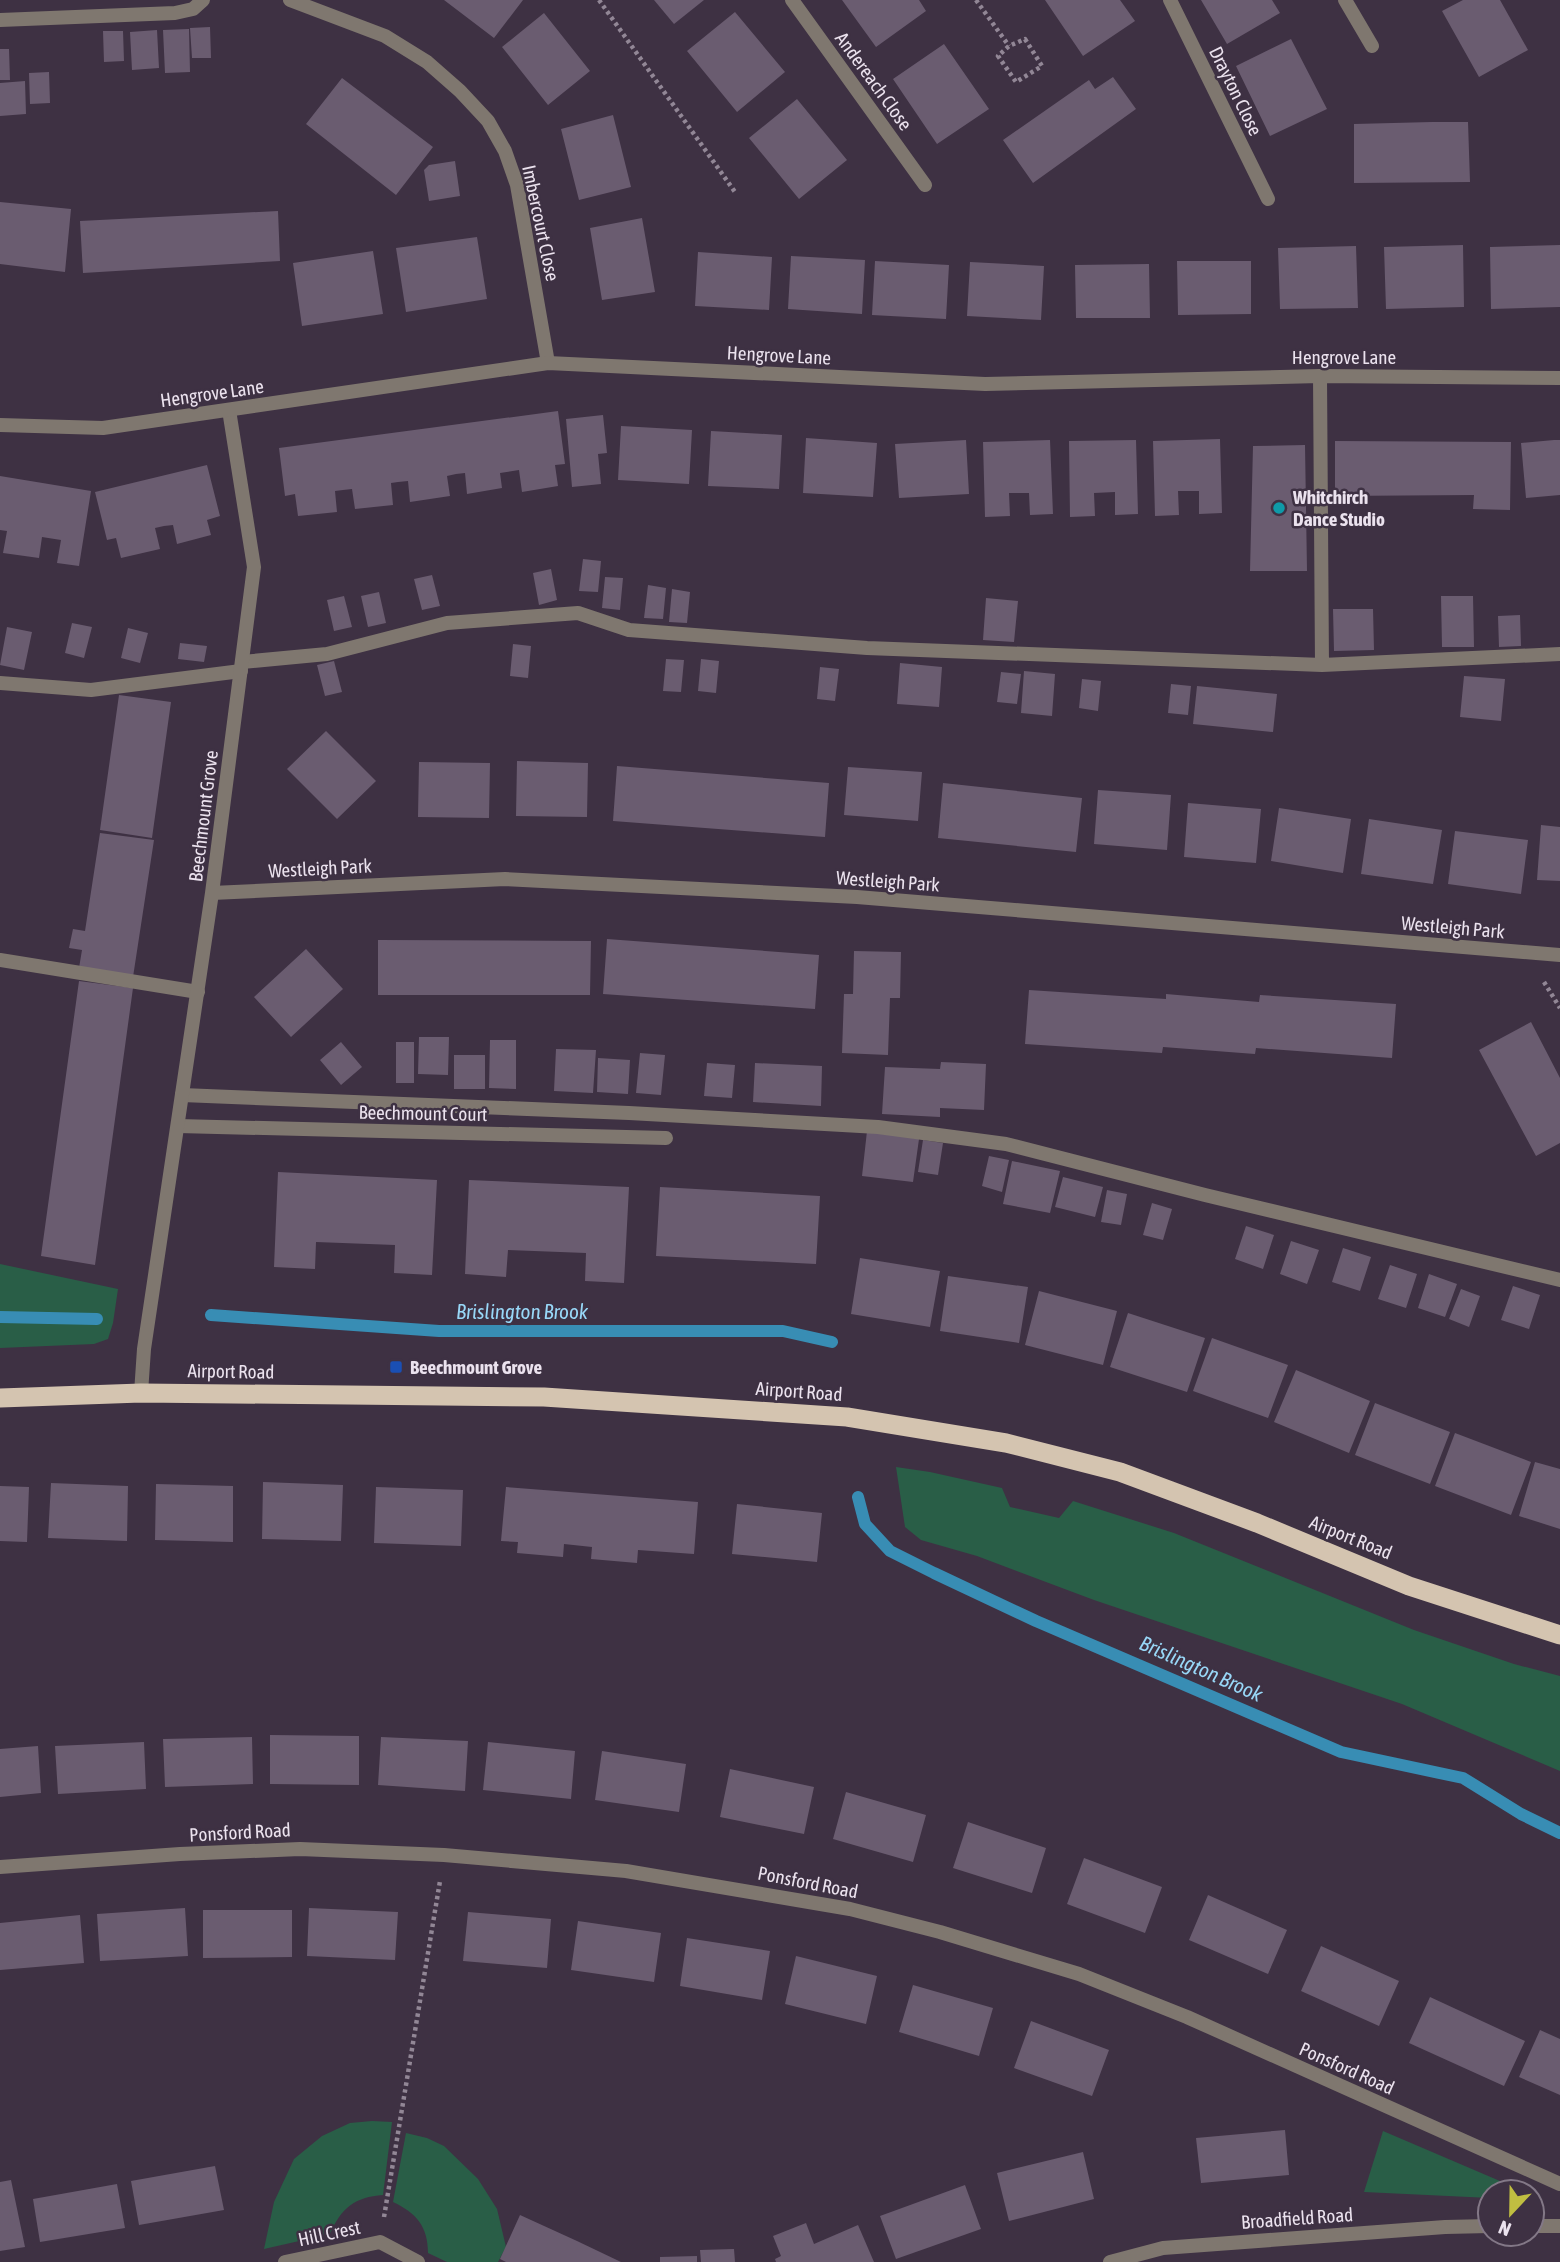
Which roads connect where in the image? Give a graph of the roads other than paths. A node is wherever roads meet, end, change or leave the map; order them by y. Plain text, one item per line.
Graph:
1 (203, 0) edge
2 (290, 0) edge
3 (792, 0) edge
4 (1170, 0) edge
5 (1345, 0) edge
6 (0, 20) edge
7 (1372, 46) dead end
8 (925, 185) dead end
9 (1268, 199) dead end
10 (548, 363) junction
11 (1320, 376) junction
12 (1560, 378) edge
13 (229, 410) junction
14 (0, 425) edge
15 (1560, 654) edge
16 (1322, 665) junction
17 (241, 667) junction
18 (0, 682) edge
19 (212, 893) junction
20 (1560, 955) edge
21 (0, 960) edge
22 (198, 992) junction
23 (182, 1095) junction
24 (178, 1126) junction
25 (666, 1139) dead end
26 (1560, 1280) edge
27 (141, 1393) junction
28 (0, 1398) edge
29 (1560, 1634) edge
30 (0, 1867) edge
31 (1560, 2183) edge
32 (1476, 2227) edge
33 (285, 2262) edge
34 (418, 2262) edge
35 (1110, 2262) edge

1 - 6 street
2 - 10 street, Imbercourt Close
3 - 8 street, Andereach Close
4 - 9 street, Drayton Close
5 - 7 street
10 - 11 street, Hengrove Lane
10 - 13 street, Hengrove Lane
11 - 12 street, Hengrove Lane
11 - 16 street
13 - 14 street, Hengrove Lane
13 - 17 street, Beechmount Grove
15 - 16 street
16 - 17 street
17 - 18 street
17 - 19 street, Beechmount Grove
19 - 20 street, Westleigh Park
19 - 22 street, Beechmount Grove
21 - 22 street
22 - 23 street, Beechmount Grove
23 - 24 street, Beechmount Grove
23 - 26 street
24 - 25 street, Beechmount Court
24 - 27 street, Beechmount Grove
27 - 28 highway, Airport Road
27 - 29 highway, Airport Road
30 - 31 street, Ponsford Road
32 - 35 street, Broadfield Road
33 - 34 street, Hill Crest

